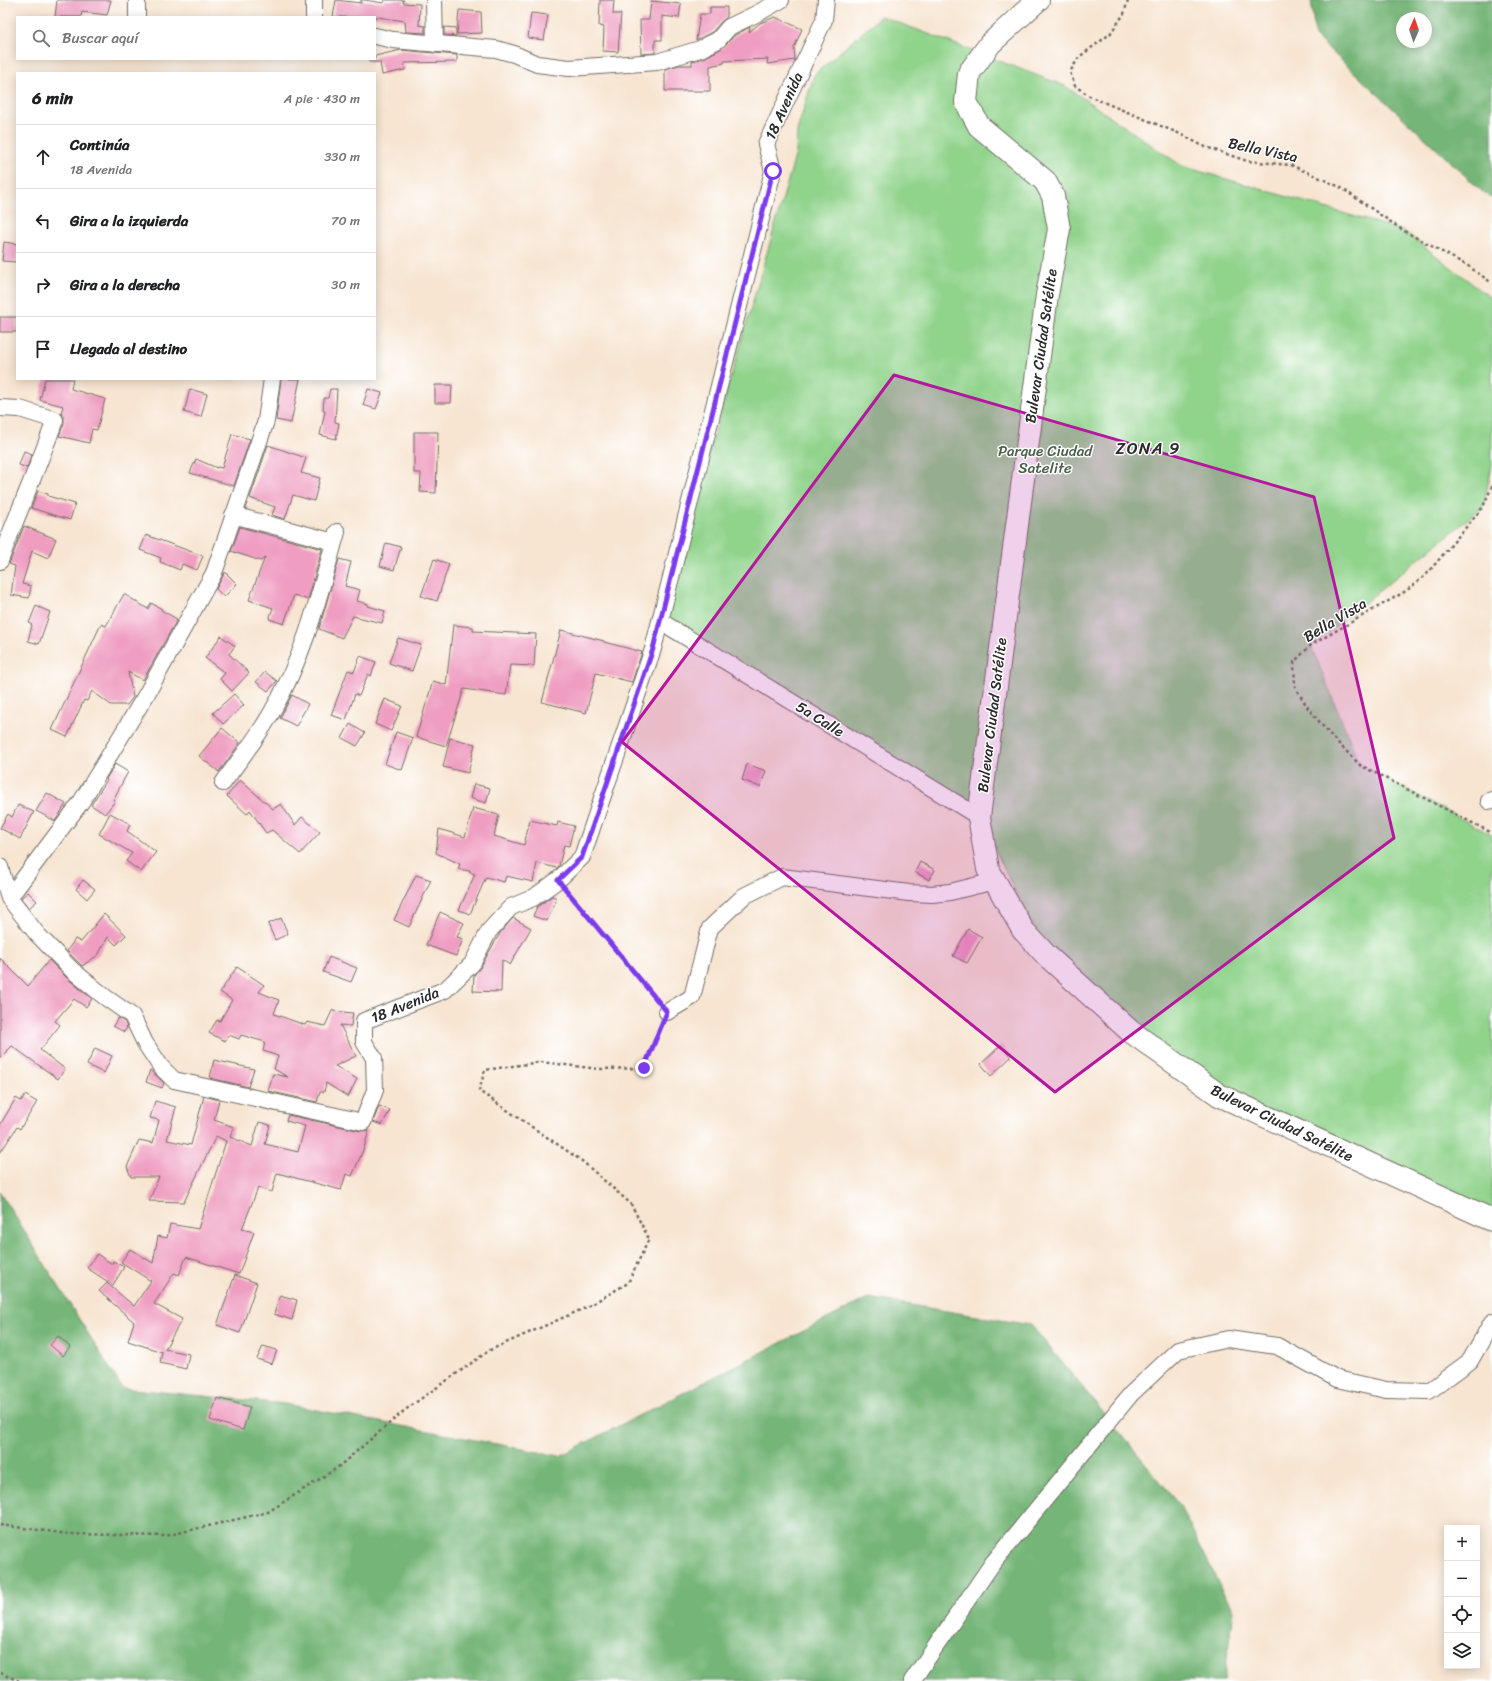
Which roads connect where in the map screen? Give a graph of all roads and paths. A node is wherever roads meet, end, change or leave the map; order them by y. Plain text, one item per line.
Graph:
1 (137, 0) edge
2 (314, 0) edge
3 (434, 0) edge
4 (781, 0) edge
5 (826, 0) edge
6 (1038, 0) edge
7 (1128, 0) edge
8 (137, 16) edge
9 (314, 16) edge
10 (376, 36) edge
11 (435, 44) junction
12 (1492, 283) edge
13 (272, 380) edge
14 (0, 408) edge
15 (1492, 486) edge
16 (233, 515) junction
17 (0, 561) edge
18 (660, 621) junction
19 (223, 783) dead end
20 (979, 817) junction
21 (1492, 833) edge
22 (0, 867) edge
23 (558, 880) junction
24 (995, 881) junction
25 (9, 898) junction
26 (667, 1012) junction
27 (1492, 1220) edge
28 (1492, 1322) edge
29 (0, 1525) edge
30 (0, 1673) edge
31 (19, 1681) edge
32 (912, 1681) edge

1 - 8 street
2 - 9 street
3 - 11 street
4 - 11 street
5 - 18 street, 18 Avenida
6 - 20 street, Bulevar Ciudad Satélite
7 - 12 path, Bella Vista
10 - 11 street
13 - 16 street
14 - 17 street
15 - 21 path, Bella Vista
16 - 19 street
16 - 25 street
18 - 20 street, 5a Calle
18 - 23 street, 18 Avenida
20 - 24 street, Bulevar Ciudad Satélite
22 - 25 street
23 - 25 street, 18 Avenida
23 - 26 path
24 - 26 street
24 - 27 street, Bulevar Ciudad Satélite
26 - 29 path
28 - 32 street
30 - 31 path

